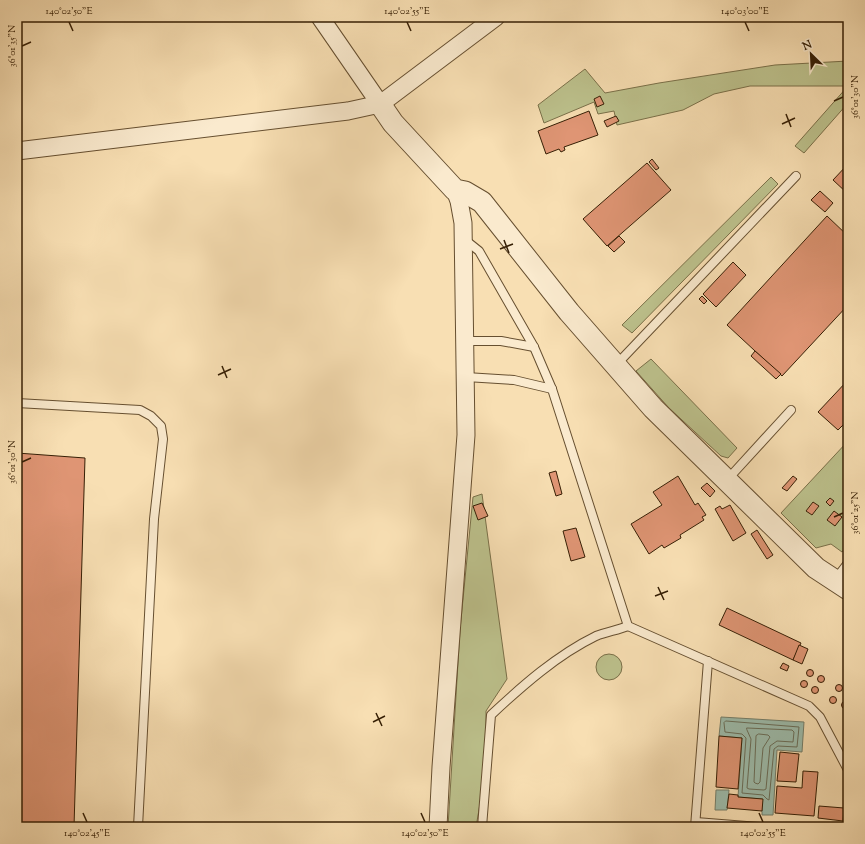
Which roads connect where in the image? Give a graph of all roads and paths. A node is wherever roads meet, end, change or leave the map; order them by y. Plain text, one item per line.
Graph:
1 (320, 17) edge
2 (496, 17) edge
3 (380, 104) junction
4 (17, 151) edge
5 (796, 176) dead end
6 (455, 190) junction
7 (464, 239) junction
8 (465, 341) junction
9 (534, 347) junction
10 (616, 366) junction
11 (466, 377) junction
12 (552, 389) junction
13 (17, 403) edge
14 (792, 410) dead end
15 (727, 480) junction
16 (848, 563) edge
17 (841, 585) edge
18 (628, 626) junction
19 (708, 661) junction
20 (848, 770) edge
21 (696, 825) edge
22 (138, 827) edge
23 (438, 827) edge
24 (482, 827) edge
25 (759, 827) edge

1 - 3 street
2 - 3 street
3 - 4 street
3 - 6 street
5 - 10 lane
6 - 7 street
6 - 10 street
7 - 8 street
7 - 9 lane
8 - 9 lane
8 - 11 street
9 - 12 lane
10 - 15 street
11 - 12 lane
11 - 23 street
12 - 18 lane
13 - 22 lane
14 - 15 lane
15 - 17 street
16 - 17 lane
18 - 19 lane
18 - 24 lane
19 - 20 lane
19 - 21 lane
21 - 25 lane

